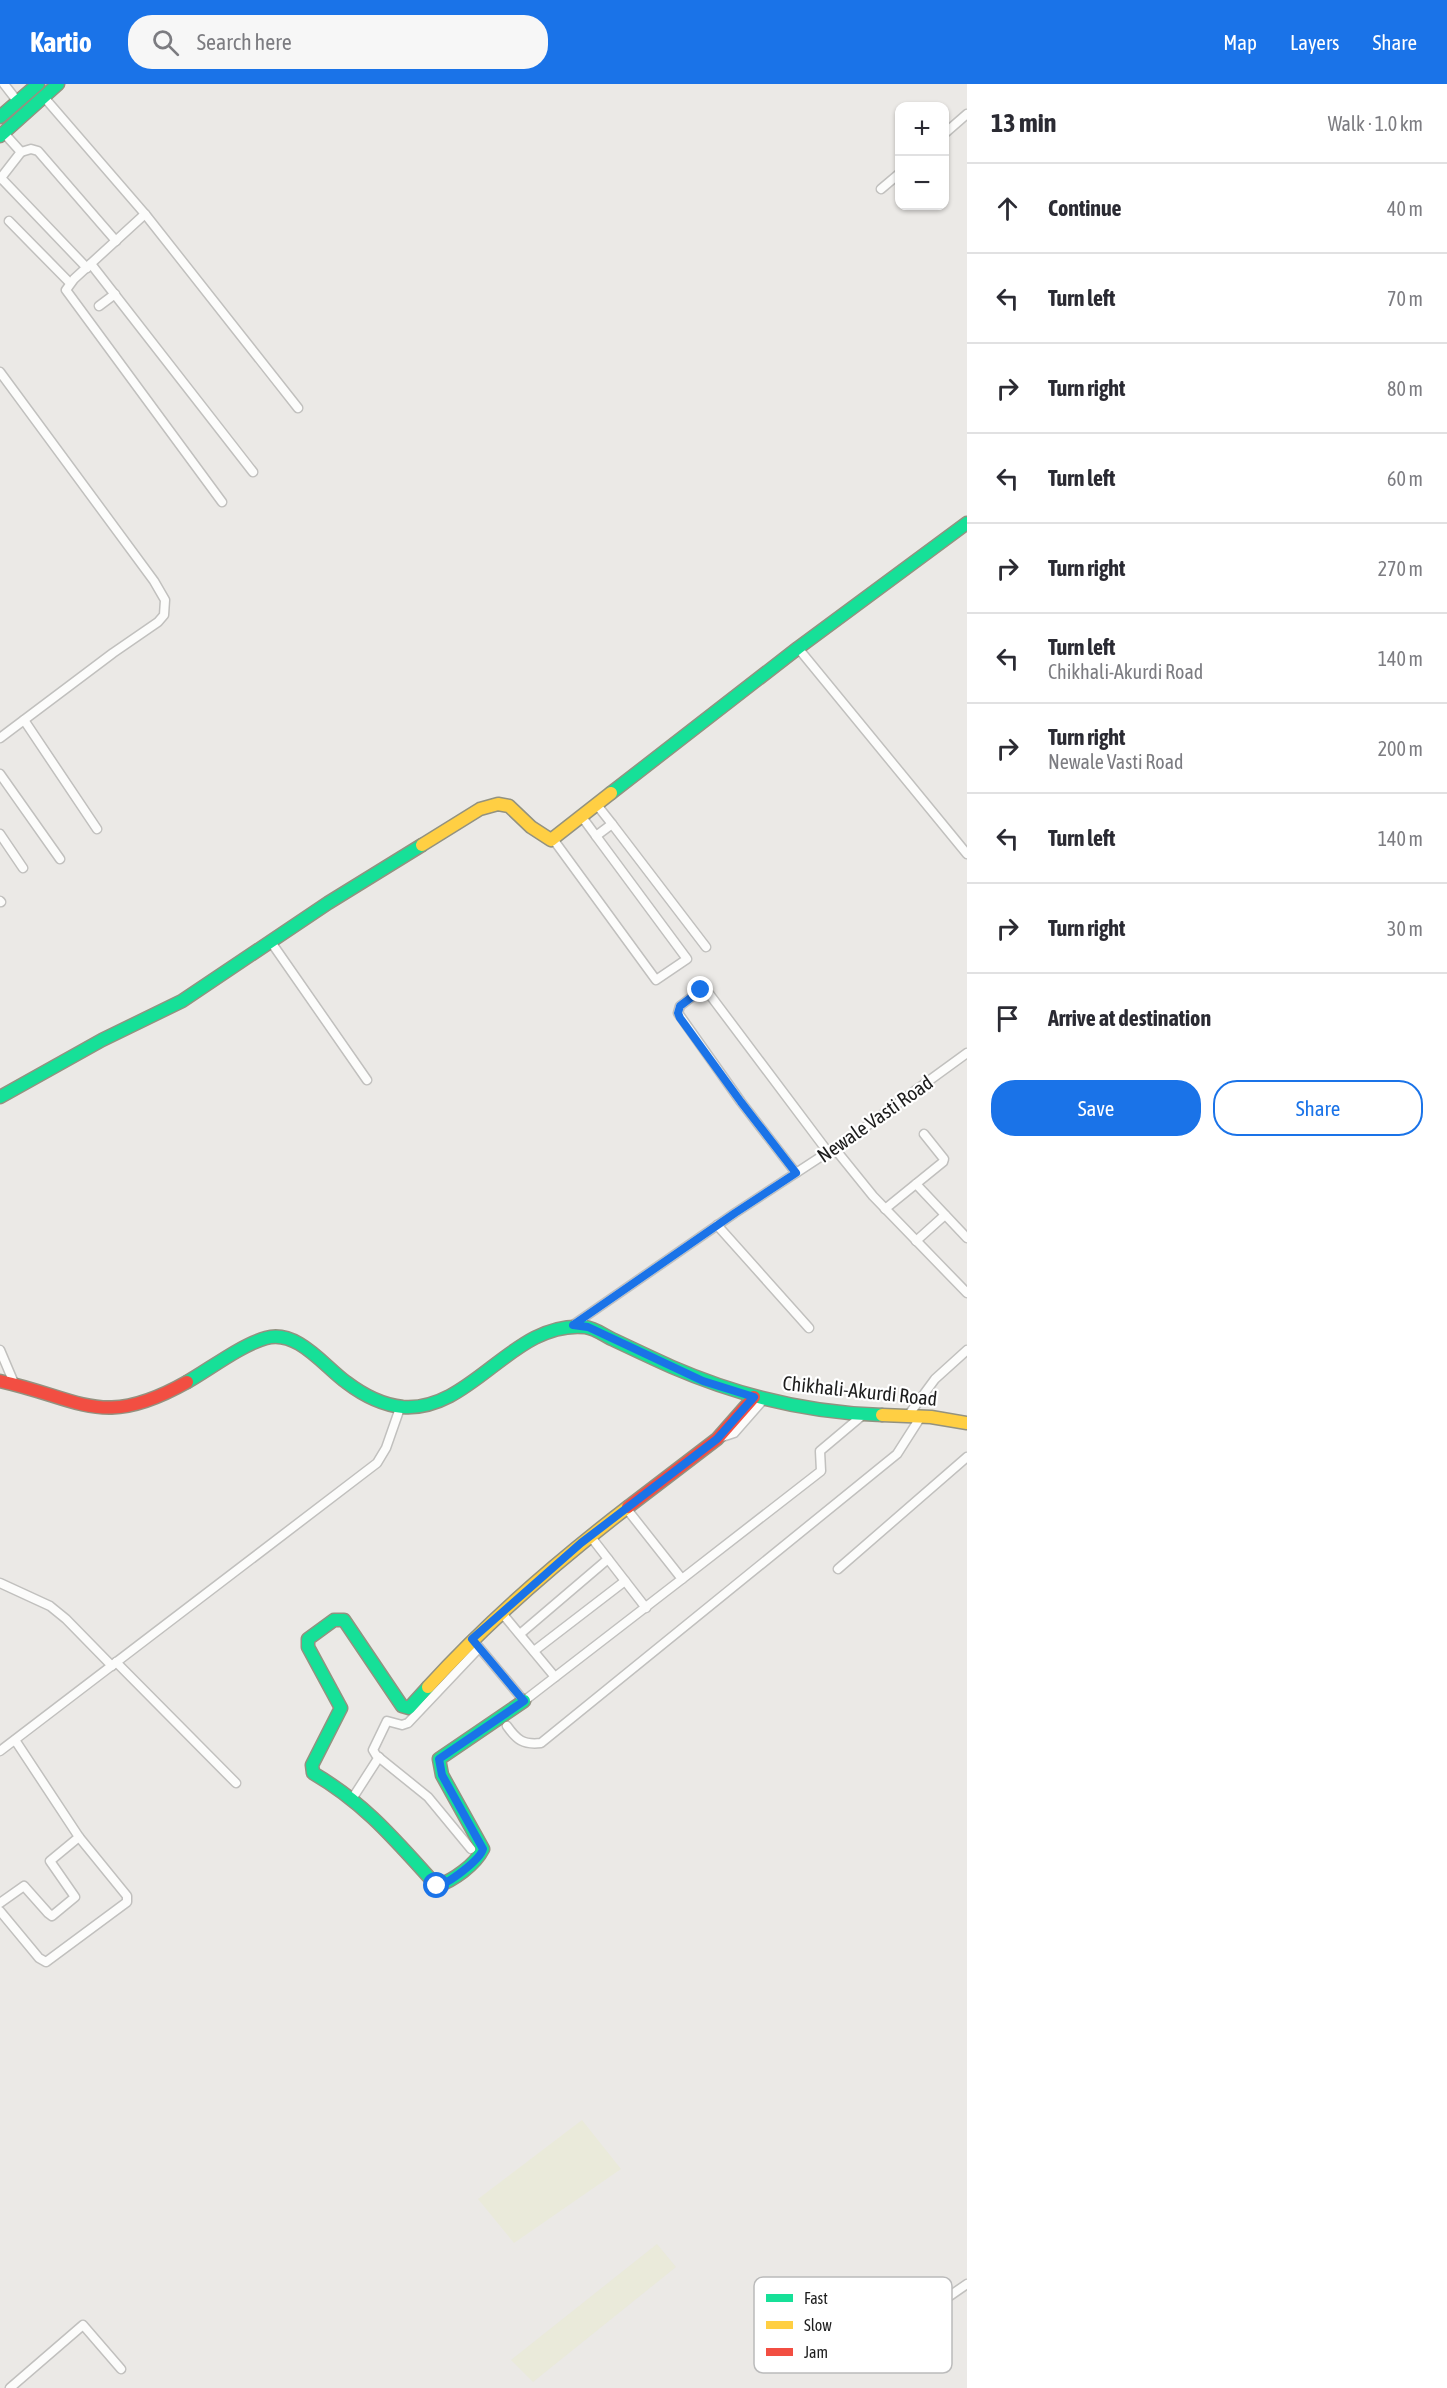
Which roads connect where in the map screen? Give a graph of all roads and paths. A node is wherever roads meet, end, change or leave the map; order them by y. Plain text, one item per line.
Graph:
1 (4, 84) edge
2 (58, 84) edge
3 (41, 90) edge
4 (18, 102) junction
5 (967, 114) edge
6 (0, 117) edge
7 (949, 130) edge
8 (2, 134) edge
9 (21, 152) junction
10 (895, 177) edge
11 (0, 179) edge
12 (881, 189) dead end
13 (145, 214) junction
14 (9, 221) dead end
15 (116, 241) junction
16 (89, 266) junction
17 (70, 283) junction
18 (115, 294) junction
19 (99, 306) dead end
20 (0, 372) edge
21 (298, 408) dead end
22 (253, 472) dead end
23 (222, 502) dead end
24 (967, 523) edge
25 (798, 648) junction
26 (24, 720) junction
27 (0, 738) edge
28 (0, 774) edge
29 (597, 805) junction
30 (582, 817) junction
31 (612, 824) junction
32 (97, 829) dead end
33 (0, 834) edge
34 (596, 836) junction
35 (553, 839) junction
36 (967, 854) edge
37 (60, 859) dead end
38 (23, 868) dead end
39 (271, 942) junction
40 (706, 947) dead end
41 (967, 1053) edge
42 (367, 1080) dead end
43 (0, 1097) edge
44 (924, 1134) dead end
45 (832, 1150) junction
46 (796, 1173) junction
47 (916, 1184) junction
48 (885, 1209) junction
49 (945, 1215) junction
50 (717, 1225) junction
51 (967, 1238) edge
52 (916, 1241) junction
53 (967, 1293) edge
54 (573, 1325) junction
55 (808, 1328) dead end
56 (0, 1350) edge
57 (967, 1350) edge
58 (0, 1381) edge
59 (14, 1383) junction
60 (759, 1398) junction
61 (400, 1408) junction
62 (865, 1414) junction
63 (907, 1417) junction
64 (920, 1418) junction
65 (967, 1423) edge
66 (967, 1457) edge
67 (626, 1508) junction
68 (591, 1537) junction
69 (608, 1559) junction
70 (837, 1569) dead end
71 (682, 1579) junction
72 (625, 1581) junction
73 (0, 1582) edge
74 (646, 1608) junction
75 (501, 1612) junction
76 (520, 1634) junction
77 (476, 1643) junction
78 (534, 1651) junction
79 (114, 1664) junction
80 (555, 1677) junction
81 (524, 1701) junction
82 (507, 1726) dead end
83 (15, 1740) junction
84 (0, 1751) edge
85 (379, 1757) junction
86 (236, 1783) dead end
87 (352, 1799) junction
88 (79, 1837) junction
89 (471, 1849) dead end
90 (0, 1903) edge
91 (0, 1911) edge
92 (967, 2284) edge
93 (952, 2294) edge
94 (121, 2369) dead end
95 (10, 2388) edge

1 - 4 street
2 - 3 street
3 - 4 street
3 - 8 street
3 - 13 street
4 - 6 street
5 - 7 street
8 - 9 street
9 - 11 street
9 - 15 street
10 - 12 street
11 - 16 street
13 - 15 street
13 - 21 street
14 - 17 street
15 - 16 street
16 - 17 street
16 - 18 street
17 - 23 street
18 - 19 street
18 - 22 street
20 - 26 street
24 - 25 street
25 - 29 street
25 - 36 street
26 - 27 street
26 - 32 street
28 - 37 street
29 - 30 street
29 - 31 street
30 - 34 street
30 - 35 street
31 - 34 street
31 - 40 street
33 - 38 street
34 - 35 street
35 - 39 street
39 - 42 street
39 - 43 street
41 - 45 street, Newale Vasti Road
44 - 47 street
45 - 46 street, Newale Vasti Road
45 - 46 street
45 - 48 street
46 - 50 street, Newale Vasti Road
47 - 48 street
47 - 49 street
48 - 52 street
49 - 51 street
49 - 52 street
50 - 54 street, Newale Vasti Road
50 - 55 street
52 - 53 street
54 - 60 street, Chikhali-Akurdi Road
54 - 61 street
56 - 59 street
57 - 63 street
58 - 59 street
59 - 61 street
60 - 62 street, Chikhali-Akurdi Road
60 - 67 street
61 - 79 street
62 - 63 street, Chikhali-Akurdi Road
62 - 71 street
63 - 64 street, Chikhali-Akurdi Road
64 - 65 street, Chikhali-Akurdi Road
64 - 82 street
66 - 70 street
67 - 68 street
67 - 71 street
68 - 69 street
68 - 75 street
69 - 72 street
69 - 76 street
71 - 74 street
72 - 74 street
72 - 78 street
73 - 79 street
74 - 80 street
75 - 76 street
75 - 77 street
76 - 78 street
77 - 81 street
77 - 85 street
77 - 87 street
78 - 80 street
79 - 83 street
79 - 86 street
80 - 81 street
81 - 87 street
83 - 84 street
83 - 88 street
85 - 87 street
85 - 89 street
88 - 90 street
88 - 91 street
92 - 93 street
94 - 95 street

